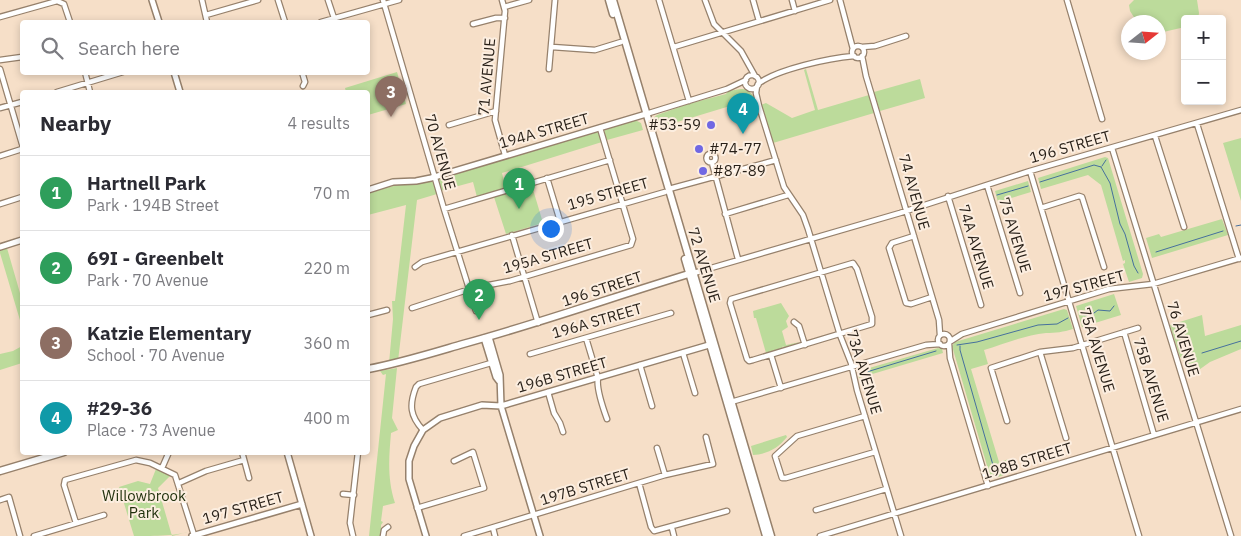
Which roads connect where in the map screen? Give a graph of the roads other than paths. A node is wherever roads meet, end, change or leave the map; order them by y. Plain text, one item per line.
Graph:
1 (152, 0) edge
2 (202, 0) edge
3 (258, 0) edge
4 (278, 0) edge
5 (328, 0) edge
6 (399, 0) edge
7 (502, 0) edge
8 (529, 0) edge
9 (555, 0) edge
10 (611, 0) edge
11 (660, 0) edge
12 (705, 0) edge
13 (753, 0) edge
14 (792, 0) edge
15 (830, 0) edge
16 (840, 0) edge
17 (1067, 0) edge
18 (383, 2) edge
19 (504, 7) junction
20 (795, 10) junction
21 (206, 15) junction
22 (0, 17) edge
23 (334, 18) junction
24 (505, 18) junction
25 (69, 20) edge
26 (158, 20) edge
27 (207, 20) edge
28 (284, 20) edge
29 (328, 20) edge
30 (759, 21) junction
31 (473, 24) dead end
32 (722, 32) junction
33 (906, 36) dead end
34 (621, 42) junction
35 (552, 47) junction
36 (674, 47) junction
37 (858, 52) junction
38 (20, 56) edge
39 (0, 60) edge
40 (748, 66) junction
41 (0, 69) edge
42 (549, 69) dead end
43 (86, 75) edge
44 (114, 75) edge
45 (175, 75) edge
46 (303, 75) edge
47 (773, 76) junction
48 (755, 77) junction
49 (746, 79) junction
50 (88, 84) junction
51 (758, 85) junction
52 (303, 86) dead end
53 (749, 88) junction
54 (65, 90) edge
55 (90, 90) edge
56 (179, 90) edge
57 (727, 90) junction
58 (689, 101) junction
59 (20, 103) edge
60 (11, 105) junction
61 (759, 106) junction
62 (0, 108) edge
63 (1241, 110) edge
64 (496, 111) junction
65 (644, 114) junction
66 (1102, 119) dead end
67 (1197, 124) junction
68 (449, 125) dead end
69 (600, 128) junction
70 (1155, 136) junction
71 (20, 137) edge
72 (1112, 148) junction
73 (20, 150) edge
74 (505, 155) junction
75 (0, 156) edge
76 (610, 160) junction
77 (776, 160) junction
78 (712, 163) dead end
79 (1030, 172) junction
80 (434, 177) junction
81 (716, 177) junction
82 (547, 178) junction
83 (987, 185) junction
84 (370, 189) edge
85 (667, 190) junction
86 (788, 195) junction
87 (948, 196) junction
88 (20, 199) edge
89 (622, 203) junction
90 (0, 204) edge
91 (1041, 208) junction
92 (444, 209) junction
93 (906, 210) junction
94 (726, 214) junction
95 (560, 221) junction
96 (1184, 228) dead end
97 (512, 236) junction
98 (914, 236) junction
99 (811, 238) junction
100 (20, 241) edge
101 (0, 247) edge
102 (457, 252) junction
103 (1240, 258) edge
104 (738, 259) junction
105 (415, 267) dead end
106 (1104, 267) dead end
107 (822, 272) junction
108 (691, 274) junction
109 (524, 277) junction
110 (1153, 284) junction
111 (469, 289) junction
112 (1020, 293) dead end
113 (932, 297) junction
114 (1070, 302) junction
115 (980, 305) dead end
116 (412, 308) dead end
117 (387, 310) dead end
118 (476, 310) dead end
119 (671, 313) dead end
120 (370, 314) edge
121 (939, 320) junction
122 (538, 322) junction
123 (794, 322) dead end
124 (1138, 328) dead end
125 (1124, 332) junction
126 (947, 334) junction
127 (962, 334) junction
128 (840, 335) junction
129 (939, 337) junction
130 (487, 338) junction
131 (586, 338) junction
132 (950, 342) junction
133 (805, 345) junction
134 (926, 345) junction
135 (942, 345) junction
136 (1083, 345) junction
137 (709, 346) junction
138 (1040, 352) junction
139 (683, 353) junction
140 (530, 354) dead end
141 (771, 355) junction
142 (950, 358) junction
143 (491, 363) junction
144 (640, 365) junction
145 (852, 367) junction
146 (370, 369) edge
147 (721, 377) junction
148 (598, 378) junction
149 (499, 381) junction
150 (781, 388) junction
151 (548, 392) junction
152 (695, 393) dead end
153 (731, 402) junction
154 (501, 406) junction
155 (652, 406) dead end
156 (1240, 409) edge
157 (865, 416) junction
158 (1241, 417) edge
159 (606, 419) dead end
160 (1007, 421) dead end
161 (1196, 423) junction
162 (423, 430) junction
163 (563, 432) dead end
164 (1154, 436) junction
165 (706, 437) dead end
166 (1066, 438) dead end
167 (657, 448) dead end
168 (1113, 448) junction
169 (875, 452) junction
170 (43, 455) edge
171 (168, 455) edge
172 (243, 455) edge
173 (288, 455) edge
174 (358, 455) edge
175 (244, 460) junction
176 (454, 461) dead end
177 (162, 468) junction
178 (0, 471) edge
179 (665, 475) junction
180 (249, 478) dead end
181 (179, 483) junction
182 (639, 483) junction
183 (988, 486) junction
184 (886, 489) junction
185 (343, 494) dead end
186 (354, 495) junction
187 (0, 500) edge
188 (302, 504) junction
189 (417, 508) junction
190 (816, 510) dead end
191 (728, 511) dead end
192 (894, 514) junction
193 (104, 515) dead end
194 (534, 516) junction
195 (76, 523) junction
196 (388, 527) dead end
197 (493, 528) junction
198 (672, 528) junction
199 (20, 536) edge
200 (34, 536) edge
201 (194, 536) edge
202 (311, 536) edge
203 (352, 536) edge
204 (383, 536) edge
205 (426, 536) edge
206 (464, 536) edge
207 (495, 536) edge
208 (540, 536) edge
209 (674, 536) edge
210 (766, 536) edge
211 (771, 536) edge
212 (820, 536) edge
213 (901, 536) edge
214 (1140, 536) edge
215 (1231, 536) edge

1 - 26 street
2 - 21 street
3 - 21 street
4 - 28 street
5 - 23 street
6 - 18 street
7 - 19 street, 71 AVENUE
8 - 19 street
9 - 35 street
10 - 34 main road, 72 AVENUE
10 - 65 main road, 72 AVENUE
11 - 36 street
12 - 32 street
13 - 30 street
14 - 20 street
15 - 20 street
16 - 37 street, 74 AVENUE
17 - 66 street
18 - 23 street
18 - 80 street, 70 AVENUE
19 - 24 street, 71 AVENUE
20 - 30 street
21 - 27 street
22 - 25 street
23 - 29 street
24 - 31 street
24 - 64 street, 71 AVENUE
30 - 32 street
32 - 36 street
32 - 40 street
33 - 37 street
34 - 35 street
34 - 65 main road, 72 AVENUE
35 - 42 street
36 - 58 street
37 - 47 street
37 - 93 street, 74 AVENUE
38 - 39 street
40 - 48 street
40 - 49 street
41 - 60 street
43 - 50 street
44 - 50 street
45 - 56 street
46 - 52 street
47 - 48 street
47 - 51 street
48 - 49 street, 194A STREET
48 - 51 street
49 - 53 street
49 - 57 street, 194A STREET
50 - 54 street
50 - 55 street
51 - 53 street, 194A STREET
51 - 61 street
53 - 57 street, 194A STREET
53 - 61 street
57 - 58 street, 194A STREET
58 - 65 street, 194A STREET
59 - 60 street
60 - 62 street
60 - 71 street
61 - 77 street, 73A AVENUE
63 - 67 street, 196 STREET
64 - 68 street
64 - 74 street, 71 AVENUE
65 - 69 street, 194A STREET
65 - 85 main road, 72 AVENUE
67 - 70 street, 196 STREET
67 - 103 street
69 - 74 street, 194A STREET
69 - 76 street
70 - 72 street, 196 STREET
70 - 96 street
72 - 79 street, 196 STREET
72 - 110 street, 76 AVENUE
73 - 75 street
74 - 80 street, 194A STREET
76 - 82 street
76 - 89 street
77 - 81 street, 195 STREET
77 - 86 street, 73A AVENUE
78 - 81 street
79 - 83 street, 196 STREET
79 - 91 street, 75A AVENUE
80 - 84 street, 194A STREET
80 - 92 street, 70 AVENUE
81 - 85 street, 195 STREET
81 - 94 street
82 - 92 street
82 - 95 street
83 - 87 street, 196 STREET
83 - 112 street, 75 AVENUE
85 - 89 street, 195 STREET
85 - 108 main road, 72 AVENUE
85 - 108 main road, 72 AVENUE
86 - 94 street
86 - 99 street, 73A AVENUE
87 - 93 street, 196 STREET
87 - 115 street, 74A AVENUE
88 - 90 street
89 - 95 street, 195 STREET
89 - 109 street, 195A STREET
91 - 106 street
91 - 114 street, 75A AVENUE
92 - 102 street, 70 AVENUE
93 - 98 street, 74 AVENUE
93 - 99 street, 196 STREET
94 - 104 street
95 - 97 street, 195 STREET
97 - 102 street, 195 STREET
97 - 109 street
98 - 113 street, 74 AVENUE
98 - 113 street
99 - 104 street, 196 STREET
99 - 107 street, 73A AVENUE
100 - 101 street
102 - 105 street, 195 STREET
102 - 111 street, 70 AVENUE
103 - 110 street, 197 STREET
104 - 108 street, 196 STREET
107 - 128 street, 73A AVENUE
107 - 128 street
107 - 141 street
108 - 122 main road, 196 STREET
108 - 137 main road, 72 AVENUE
108 - 147 main road, 72 AVENUE
109 - 111 street, 195A STREET
109 - 122 street
110 - 114 street, 197 STREET
110 - 161 street, 76 AVENUE
111 - 116 street, 195A STREET
111 - 118 street, 70 AVENUE
113 - 121 street, 74 AVENUE
114 - 127 street, 197 STREET
114 - 136 street, 75A AVENUE
117 - 120 street
119 - 131 street, 196A STREET
121 - 126 street, 74 AVENUE
121 - 129 street, 74 AVENUE
122 - 130 main road, 196 STREET
123 - 133 street
124 - 125 street
125 - 136 street
125 - 164 street, 75B AVENUE
126 - 127 street, 197 STREET
126 - 129 street, 197 STREET
126 - 132 street, 74 AVENUE
127 - 132 street, 197 STREET
128 - 133 street
128 - 145 street, 73A AVENUE
129 - 134 street
129 - 135 street, 74 AVENUE
130 - 143 street
130 - 146 main road, 196 STREET
130 - 149 street
131 - 140 street, 196A STREET
131 - 148 street
132 - 135 street, 197 STREET
132 - 142 street
133 - 141 street
134 - 135 street
134 - 145 street
135 - 142 street
136 - 138 street
136 - 168 street, 75A AVENUE
137 - 139 street, 196B STREET
137 - 147 main road, 72 AVENUE
138 - 160 street
138 - 166 street
139 - 144 street, 196B STREET
139 - 152 street
141 - 150 street
142 - 183 street
143 - 149 street
143 - 162 street
144 - 148 street, 196B STREET
144 - 155 street
145 - 150 street
145 - 157 street, 73A AVENUE
147 - 153 main road
147 - 210 main road, 72 AVENUE
148 - 151 street, 196B STREET
148 - 159 street
149 - 154 street
150 - 153 street
151 - 154 street, 196B STREET
151 - 163 street
153 - 211 main road
154 - 162 street, 196B STREET
154 - 194 street
156 - 158 street
156 - 161 street, 198B STREET
157 - 169 street, 73A AVENUE
157 - 169 street
161 - 164 street, 198B STREET
161 - 215 street, 76 AVENUE
162 - 189 street
164 - 168 street, 198B STREET
165 - 179 street, 197B STREET
167 - 179 street
168 - 183 street, 198B STREET
168 - 214 street, 75A AVENUE
169 - 184 street, 73A AVENUE
170 - 178 main road
171 - 177 street
172 - 175 street
173 - 188 street
174 - 186 street
175 - 180 street
175 - 181 street
176 - 189 street
177 - 181 street
177 - 195 street
179 - 182 street, 197B STREET
181 - 201 street
182 - 194 street, 197B STREET
182 - 198 street
183 - 192 street, 198B STREET
184 - 190 street
184 - 192 street, 73A AVENUE
185 - 186 street
186 - 203 street
187 - 199 street
188 - 201 street, 197 STREET
188 - 202 street
189 - 205 street
191 - 198 street
192 - 212 street, 198B STREET
192 - 213 street, 73A AVENUE
193 - 195 street
194 - 197 street, 197B STREET
194 - 208 street
195 - 200 street
196 - 204 street
197 - 206 street, 197B STREET
197 - 207 street
198 - 209 street

